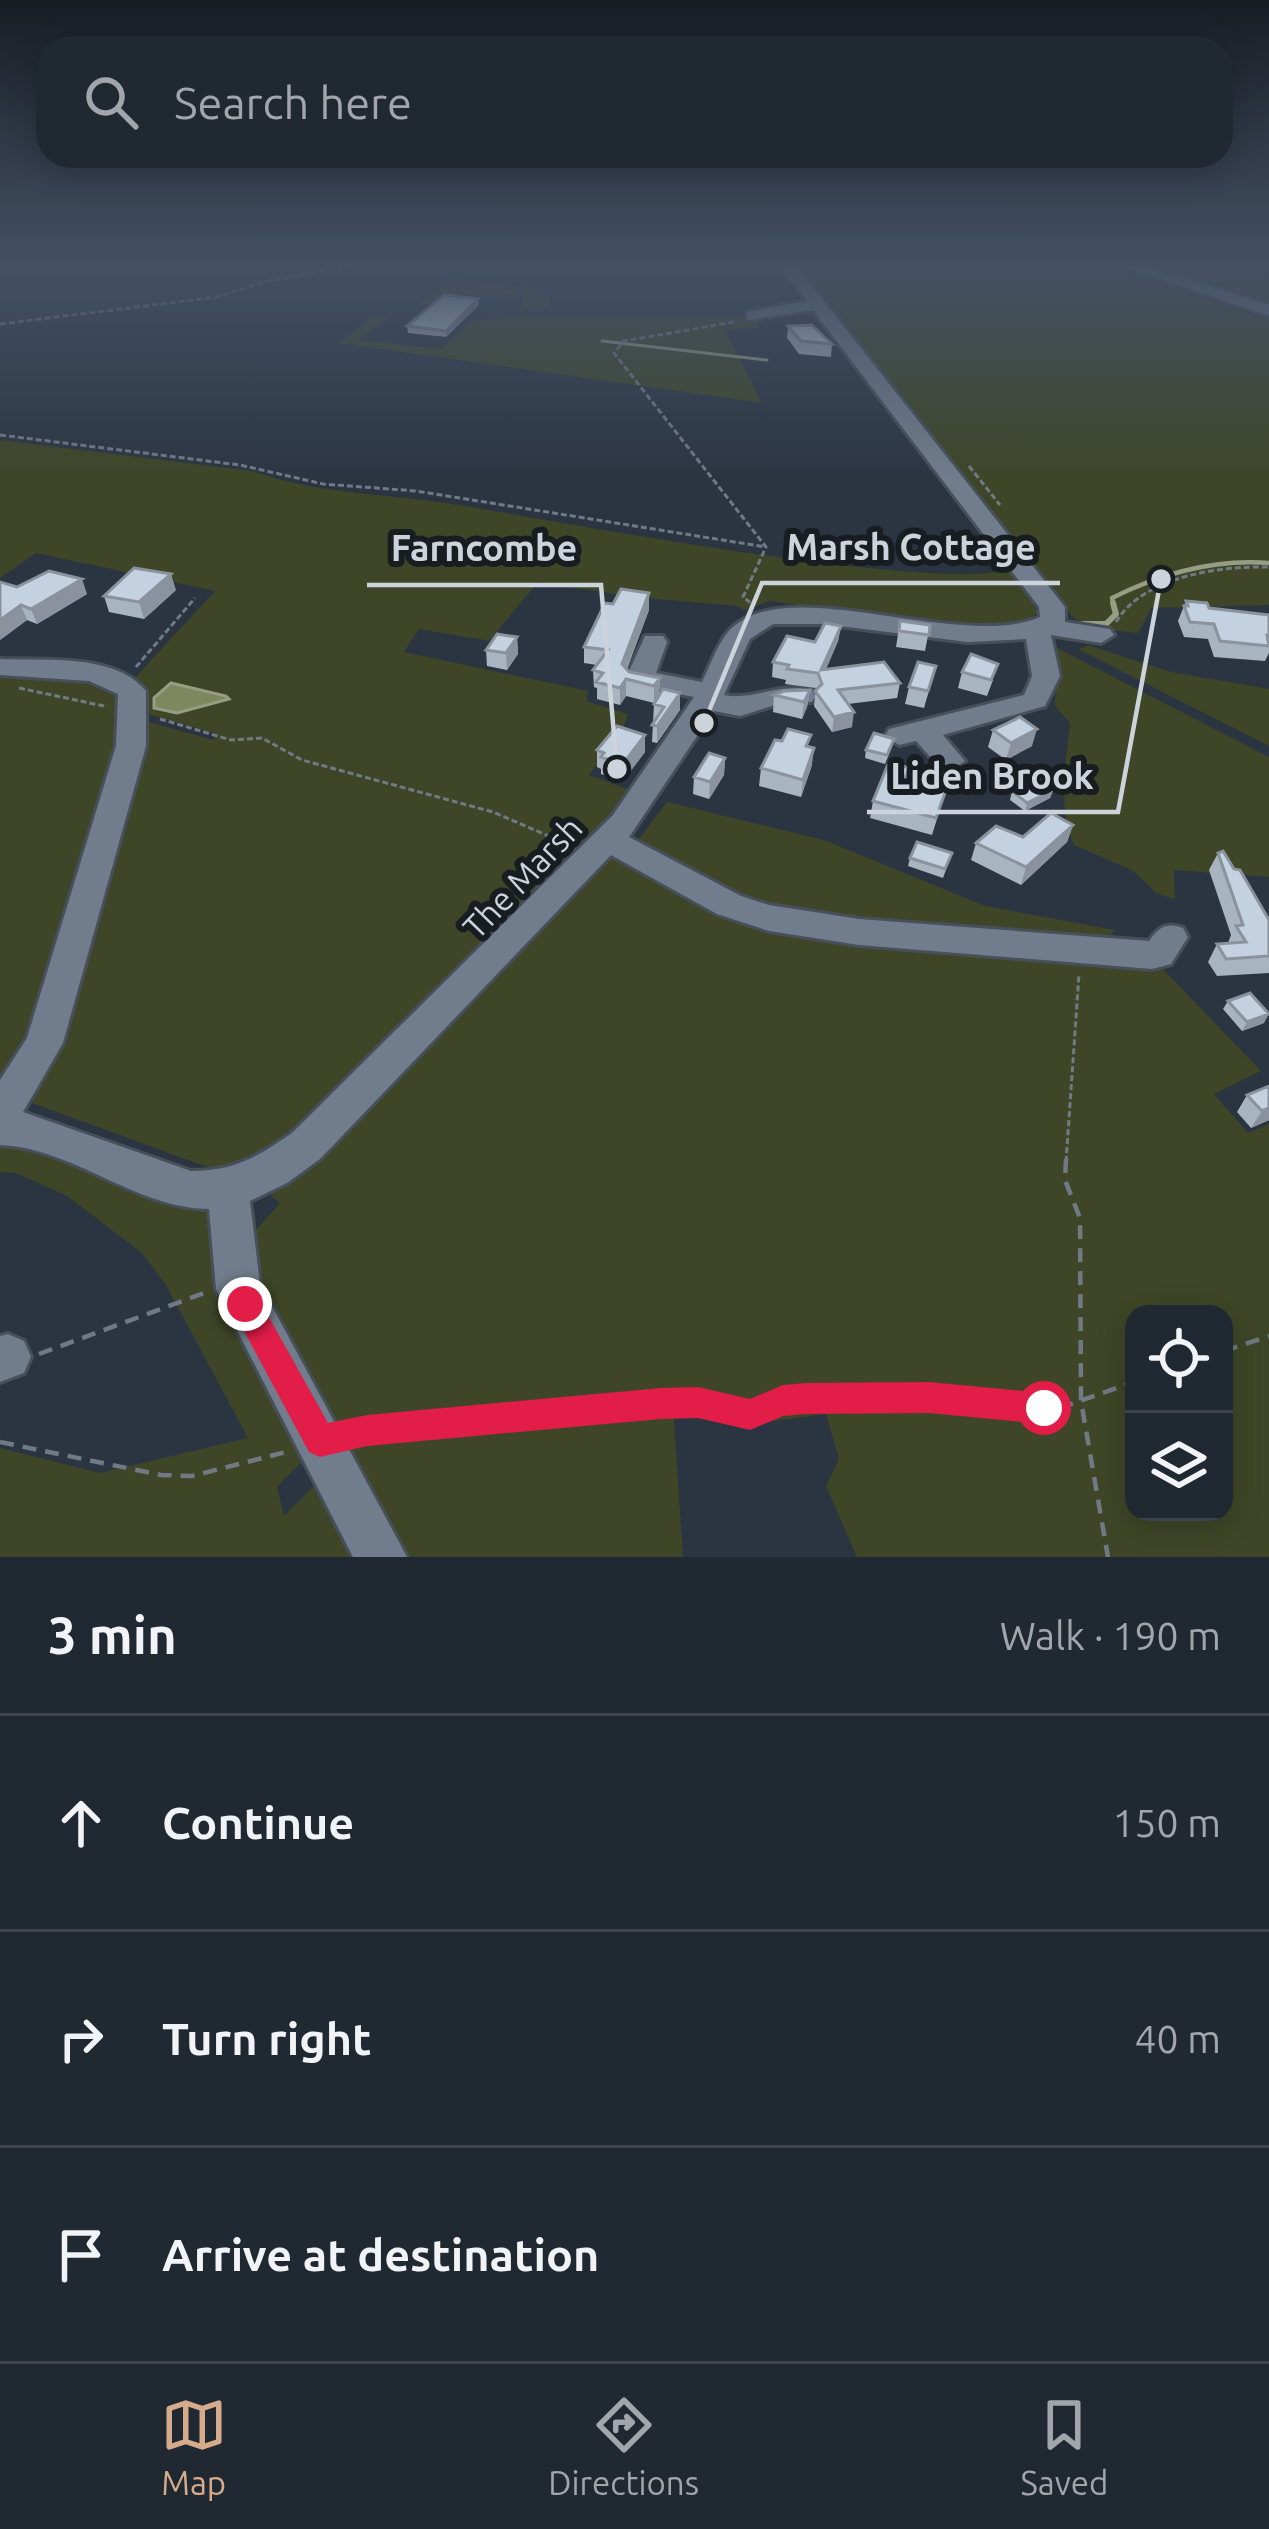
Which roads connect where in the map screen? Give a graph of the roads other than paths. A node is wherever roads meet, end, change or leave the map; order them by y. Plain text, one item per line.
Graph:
1 (842, 335) edge
2 (1043, 627) junction
3 (1101, 635) road end
4 (654, 642) dead end
5 (8, 677) edge
6 (802, 696) edge
7 (709, 697) junction
8 (950, 761) dead end
9 (602, 848) junction
10 (1172, 937) dead end
11 (0, 1114) edge
12 (0, 1127) edge
13 (228, 1192) junction
14 (381, 1557) edge

1 - 2 street
2 - 3 street
2 - 7 street, The Marsh
2 - 8 street
4 - 7 street
5 - 11 street
6 - 7 street
7 - 9 street, The Marsh
9 - 10 street
9 - 13 street, The Marsh
12 - 13 street
13 - 14 street

